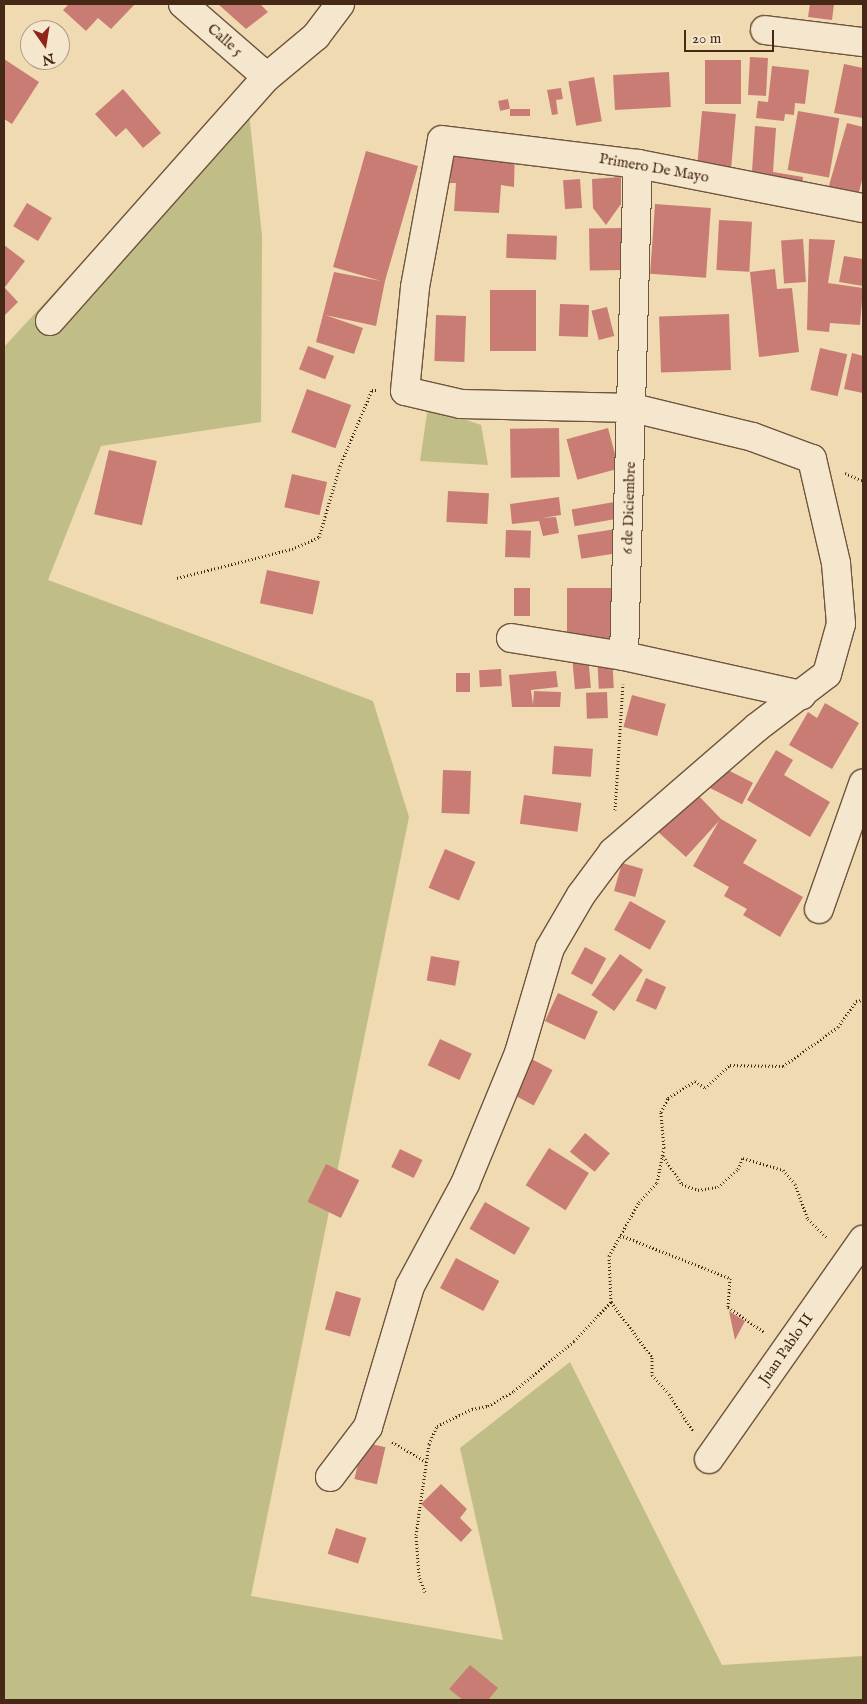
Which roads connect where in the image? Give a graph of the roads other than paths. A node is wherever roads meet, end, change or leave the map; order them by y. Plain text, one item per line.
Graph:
1 (183, 4) edge
2 (340, 4) edge
3 (765, 30) dead end
4 (863, 42) edge
5 (267, 77) junction
6 (638, 164) junction
7 (863, 208) edge
8 (50, 321) dead end
9 (632, 408) junction
10 (511, 638) dead end
11 (624, 656) junction
12 (802, 695) junction
13 (863, 784) edge
14 (819, 909) dead end
15 (855, 1250) edge
16 (710, 1459) road end
17 (330, 1476) dead end

1 - 5 street, Calle 5
2 - 5 street
3 - 4 street
5 - 8 street
6 - 7 street, Primero De Mayo
6 - 9 street, 6 de Diciembre
6 - 9 street, Primero De Mayo
9 - 11 street, 6 de Diciembre
9 - 12 street
10 - 11 street
11 - 12 street
12 - 17 street
13 - 14 street
15 - 16 street, Juan Pablo II

